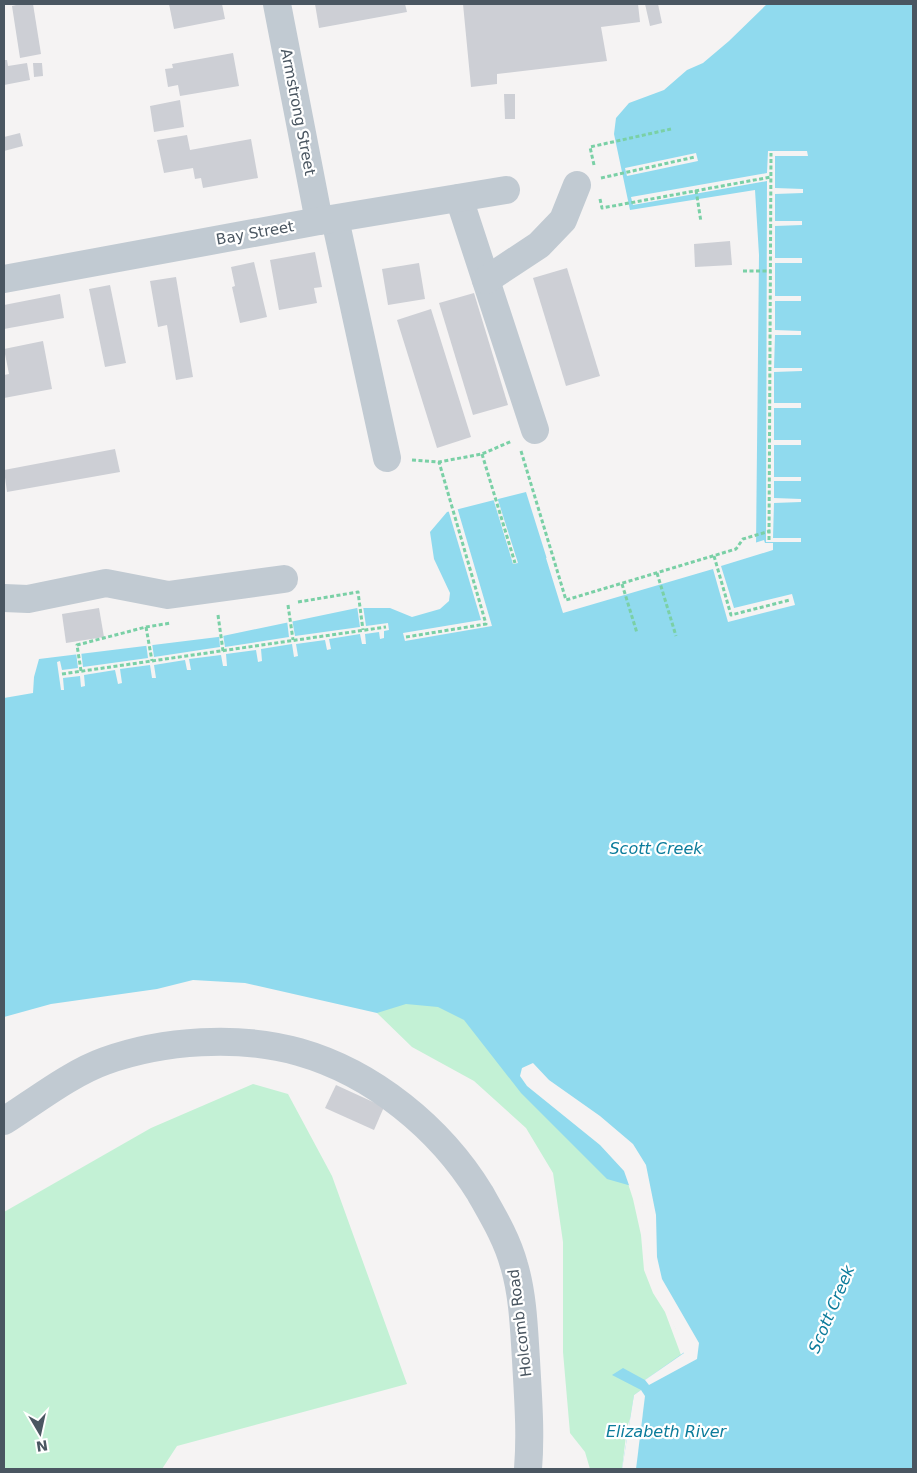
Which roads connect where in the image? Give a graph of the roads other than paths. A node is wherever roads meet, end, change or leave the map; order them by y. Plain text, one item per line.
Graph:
1 (277, 4) edge
2 (576, 185) dead end
3 (506, 190) dead end
4 (460, 198) junction
5 (327, 220) junction
6 (4, 279) edge
7 (486, 280) junction
8 (526, 434) road end
9 (387, 458) road end
10 (284, 579) dead end
11 (4, 598) edge
12 (4, 1121) edge
13 (528, 1469) edge

1 - 5 street, Armstrong Street
2 - 7 street
3 - 4 street, Bay Street
4 - 5 street, Bay Street
4 - 7 street
5 - 6 street, Bay Street
5 - 9 street, Armstrong Street
7 - 8 street
10 - 11 street
12 - 13 street, Holcomb Road

